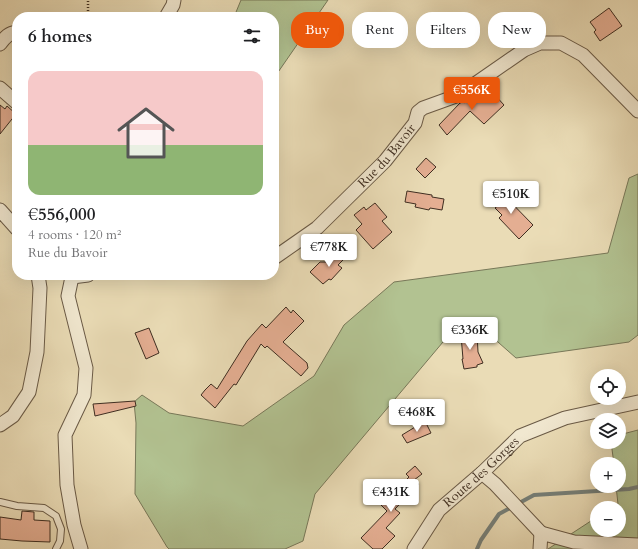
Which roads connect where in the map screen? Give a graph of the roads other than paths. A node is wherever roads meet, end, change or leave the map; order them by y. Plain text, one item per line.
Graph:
1 (174, 0) edge
2 (169, 12) edge
3 (12, 33) edge
4 (0, 44) edge
5 (0, 88) edge
6 (12, 99) edge
7 (638, 111) edge
8 (0, 210) edge
9 (12, 223) edge
10 (279, 255) edge
11 (39, 280) edge
12 (71, 280) edge
13 (638, 402) edge
14 (0, 425) edge
15 (482, 473) junction
16 (0, 502) edge
17 (537, 528) junction
18 (638, 545) edge
19 (56, 549) edge
20 (81, 549) edge
21 (414, 549) edge
22 (540, 549) edge

1 - 2 street
3 - 4 street
5 - 6 street
7 - 10 street, Rue du Bavoir
8 - 9 street
11 - 14 street
12 - 20 street
13 - 15 street, Route des Gorges
15 - 17 street
15 - 21 street, Route des Gorges
16 - 19 lane
17 - 18 street
17 - 22 street

